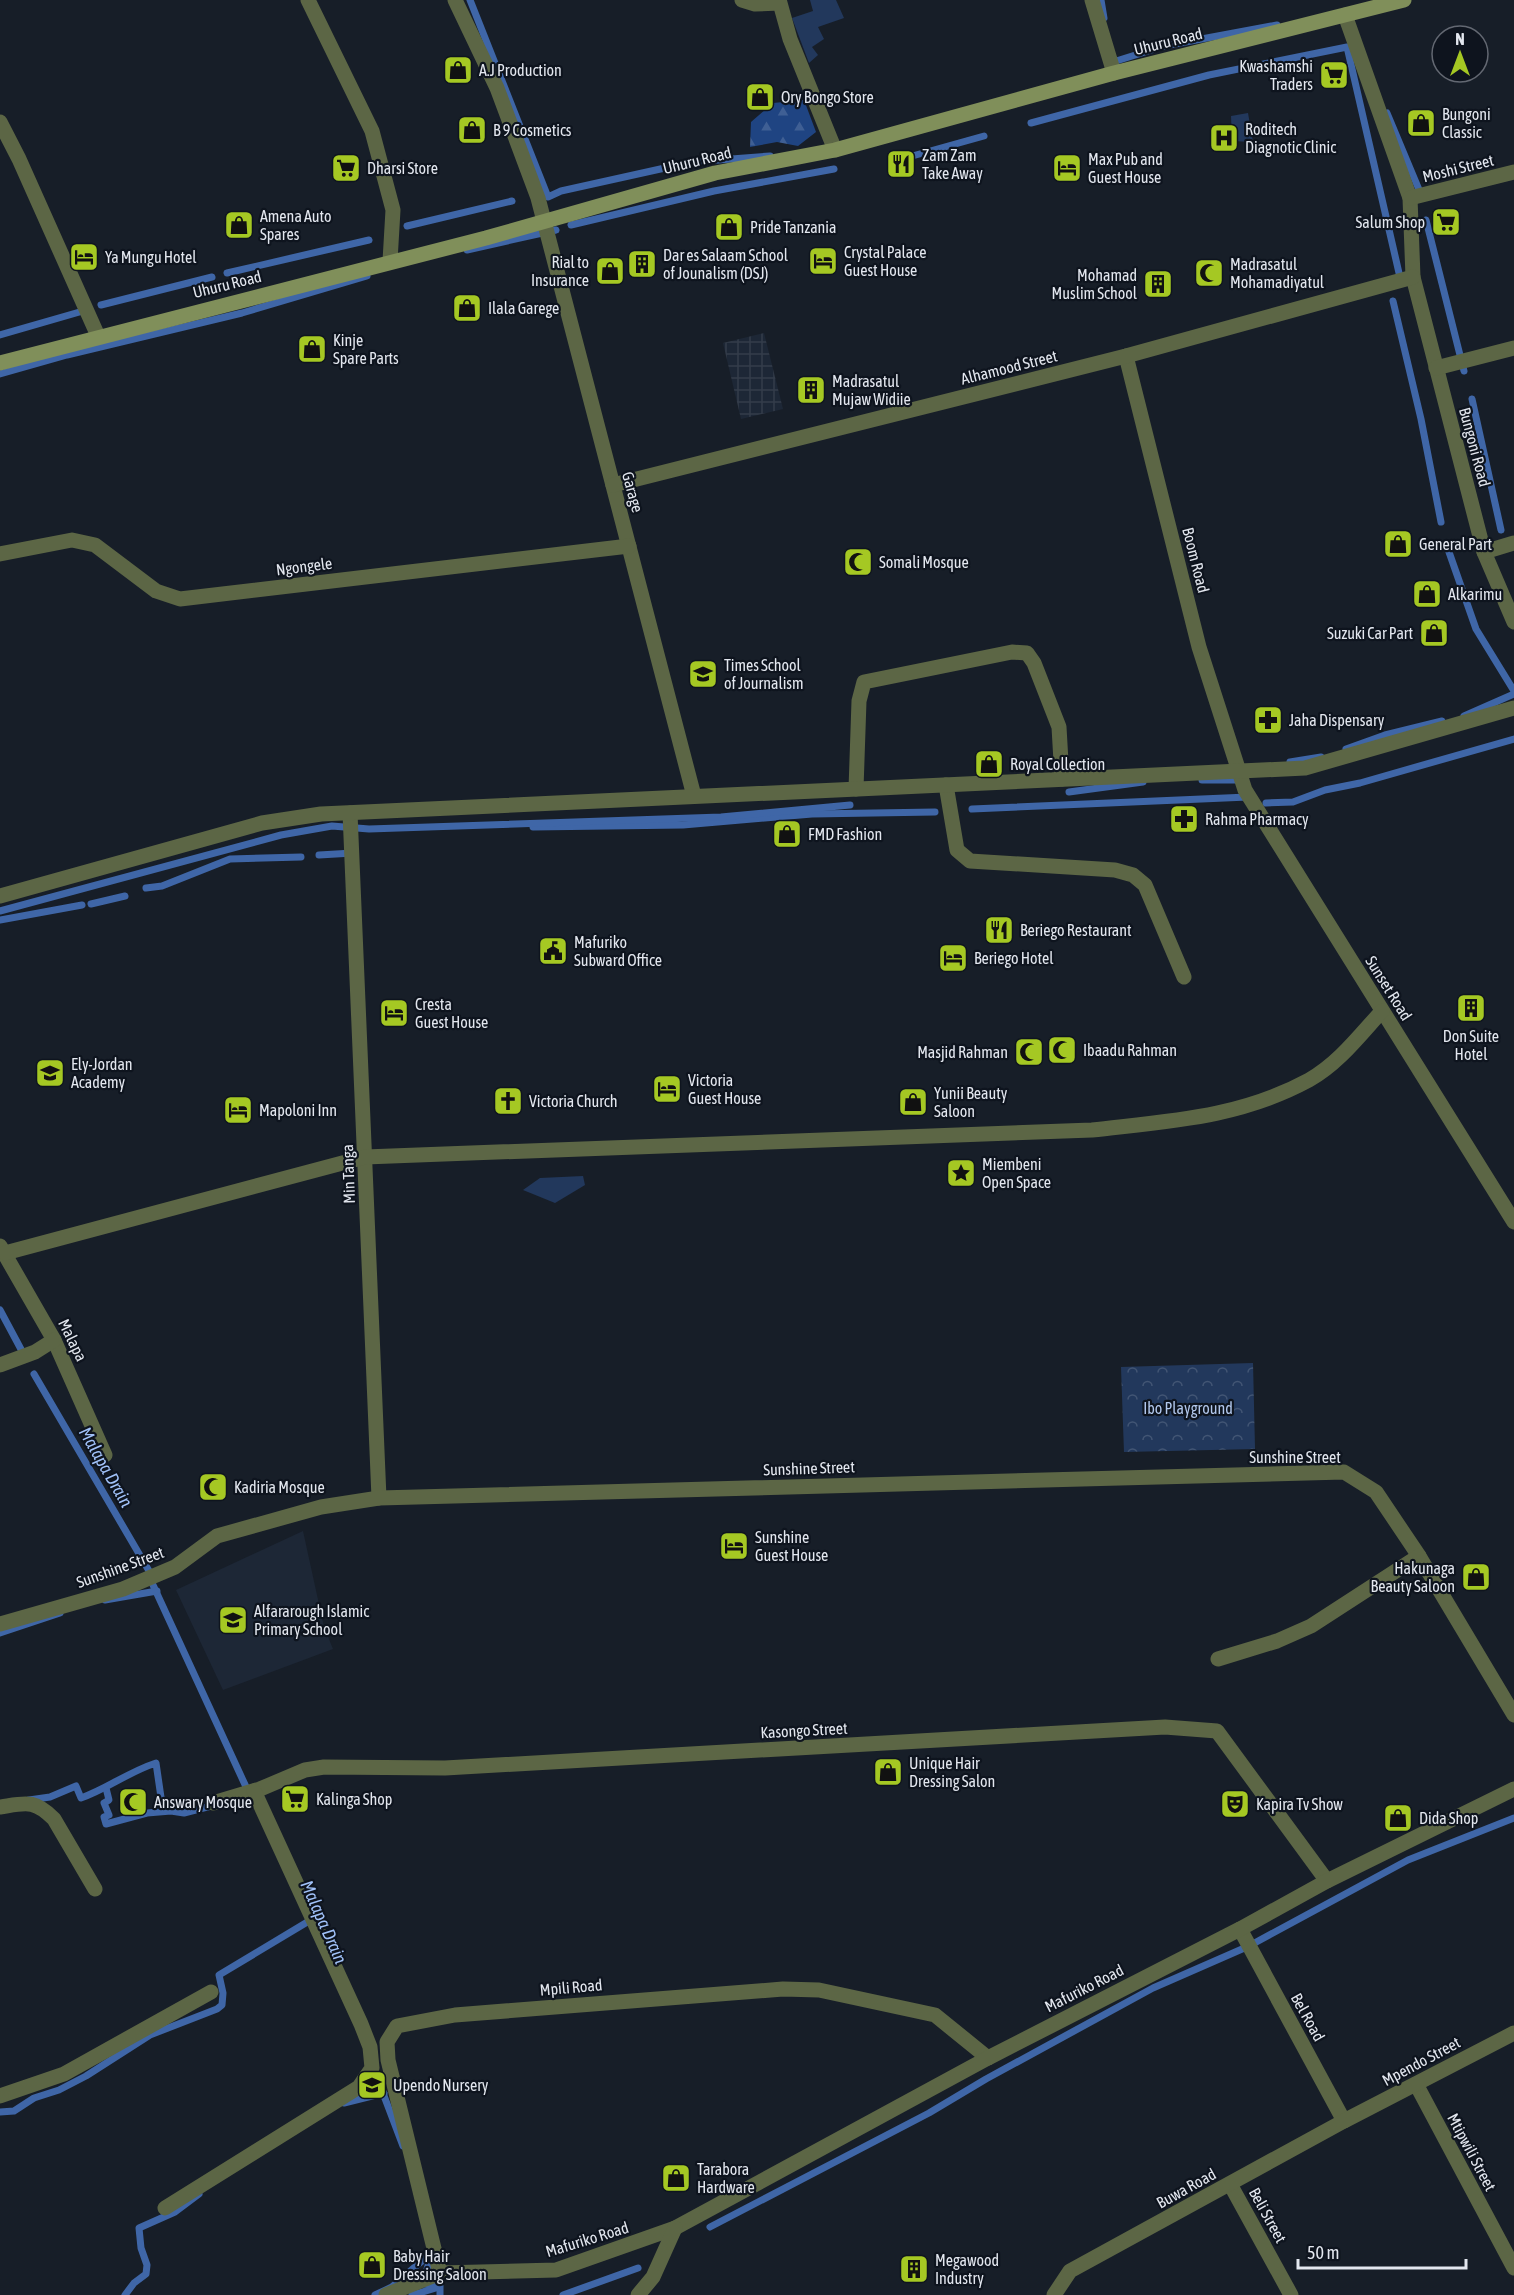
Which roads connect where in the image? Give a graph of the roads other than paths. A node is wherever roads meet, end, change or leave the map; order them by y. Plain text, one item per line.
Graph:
1 (309, 0) edge
2 (455, 0) edge
3 (742, 0) edge
4 (1092, 0) edge
5 (1404, 0) edge
6 (782, 2) edge
7 (1345, 15) junction
8 (1114, 73) junction
9 (0, 122) edge
10 (835, 150) junction
11 (1514, 172) edge
12 (1410, 198) junction
13 (544, 220) junction
14 (390, 261) junction
15 (1413, 277) junction
16 (98, 336) junction
17 (1514, 348) edge
18 (1126, 356) junction
19 (0, 363) edge
20 (1436, 368) junction
21 (613, 485) junction
22 (1514, 543) edge
23 (629, 546) junction
24 (1484, 552) junction
25 (0, 554) edge
26 (1514, 622) edge
27 (1514, 708) edge
28 (1239, 771) junction
29 (1062, 779) junction
30 (946, 785) junction
31 (856, 789) junction
32 (694, 796) junction
33 (350, 813) junction
34 (0, 896) edge
35 (1184, 977) dead end
36 (1382, 1011) junction
37 (365, 1157) junction
38 (1514, 1222) edge
39 (2, 1250) edge
40 (54, 1340) junction
41 (0, 1365) edge
42 (105, 1455) dead end
43 (379, 1498) junction
44 (1419, 1556) junction
45 (0, 1624) edge
46 (1218, 1659) dead end
47 (1514, 1715) edge
48 (1514, 1789) edge
49 (254, 1791) junction
50 (213, 1803) dead end
51 (0, 1807) edge
52 (1327, 1881) junction
53 (95, 1889) dead end
54 (1240, 1929) junction
55 (211, 1992) dead end
56 (1514, 2033) edge
57 (988, 2058) junction
58 (1416, 2084) junction
59 (0, 2096) edge
60 (1344, 2121) junction
61 (1230, 2184) junction
62 (165, 2208) dead end
63 (675, 2228) junction
64 (1514, 2268) edge
65 (437, 2274) junction
66 (386, 2295) edge
67 (638, 2295) edge
68 (1054, 2295) edge
69 (1291, 2295) edge

1 - 14 street
2 - 13 street, Garage
3 - 6 street
4 - 8 street
5 - 7 main road, Uhuru Road
6 - 10 street
7 - 8 main road, Uhuru Road
7 - 12 street, Bungoni Road
8 - 10 main road, Uhuru Road
9 - 16 street
10 - 13 main road, Uhuru Road
11 - 12 street, Moshi Street
12 - 15 street, Bungoni Road
13 - 14 main road, Uhuru Road
13 - 21 street, Garage
14 - 16 main road, Uhuru Road
15 - 18 street, Alhamood Street
15 - 20 street, Bungoni Road
16 - 19 main road, Uhuru Road
17 - 20 street
18 - 21 street, Alhamood Street
18 - 28 street, Boom Road
20 - 24 street, Bungoni Road
21 - 23 street, Garage
22 - 24 street
23 - 25 street, Ngongele
23 - 32 street, Garage
24 - 26 street, Bungoni Road
27 - 28 street
28 - 29 street
28 - 36 street, Sunset Road
29 - 30 street
29 - 31 street
30 - 31 street
30 - 35 street
31 - 32 street
32 - 33 street
33 - 34 street
33 - 37 street, Min Tanga
36 - 37 street
36 - 38 street, Sunset Road
37 - 39 street
37 - 43 street, Min Tanga
39 - 40 street, Malapa
40 - 41 street
40 - 42 street, Malapa
43 - 44 street, Sunshine Street
43 - 45 street, Sunshine Street
44 - 46 street
44 - 47 street, Sunshine Street
48 - 52 street, Mafuriko Road
49 - 50 street, Kasongo Street
49 - 52 street, Kasongo Street
49 - 62 street
51 - 53 street
52 - 54 street, Mafuriko Road
54 - 57 street, Mafuriko Road
54 - 60 street, Bel Road
55 - 59 street
56 - 58 street, Mpendo Street
57 - 63 street, Mafuriko Road
57 - 65 street, Mpili Road
58 - 60 street, Mpendo Street
58 - 64 street, Mtipwili Street
60 - 61 street, Buwa Road
61 - 68 street, Buwa Road
61 - 69 street, Beli Street
63 - 65 street, Mafuriko Road
63 - 67 street
65 - 66 street

